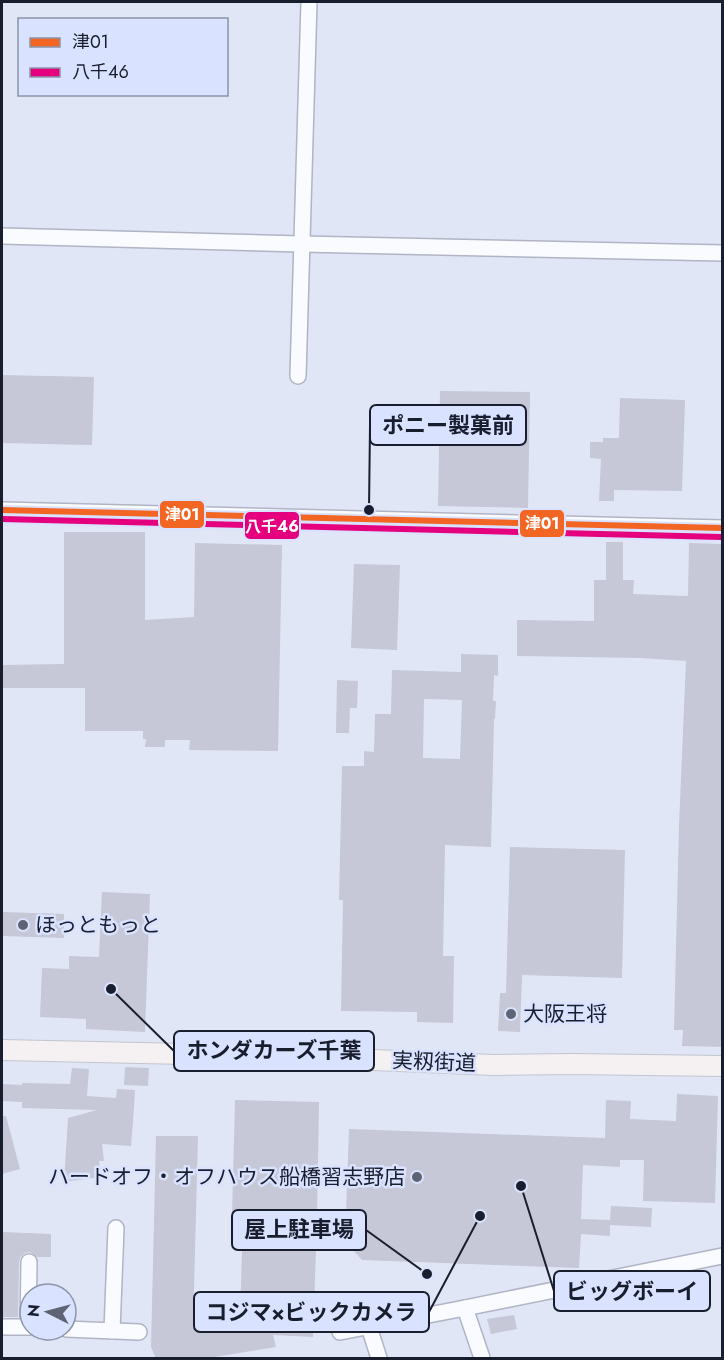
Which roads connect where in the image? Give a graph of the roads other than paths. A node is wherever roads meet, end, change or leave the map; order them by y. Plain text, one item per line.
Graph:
1 (309, 2) edge
2 (2, 236) edge
3 (302, 244) junction
4 (723, 253) edge
5 (298, 376) dead end
6 (2, 510) edge
7 (723, 528) edge
8 (2, 1050) edge
9 (723, 1066) edge
10 (116, 1228) dead end
11 (723, 1256) edge
12 (29, 1262) dead end
13 (29, 1282) edge
14 (465, 1308) junction
15 (2, 1327) edge
16 (18, 1327) edge
17 (369, 1327) junction
18 (78, 1330) edge
19 (112, 1331) junction
20 (139, 1332) dead end
21 (340, 1332) dead end
22 (379, 1359) edge
23 (482, 1359) edge

1 - 3 street
2 - 3 street
3 - 4 street
3 - 5 street
6 - 7 street
8 - 9 main road, 実籾街道
10 - 19 street
11 - 14 street
12 - 13 street
14 - 17 street
14 - 23 street
15 - 16 street
17 - 21 street
17 - 22 street
18 - 19 street
19 - 20 street

